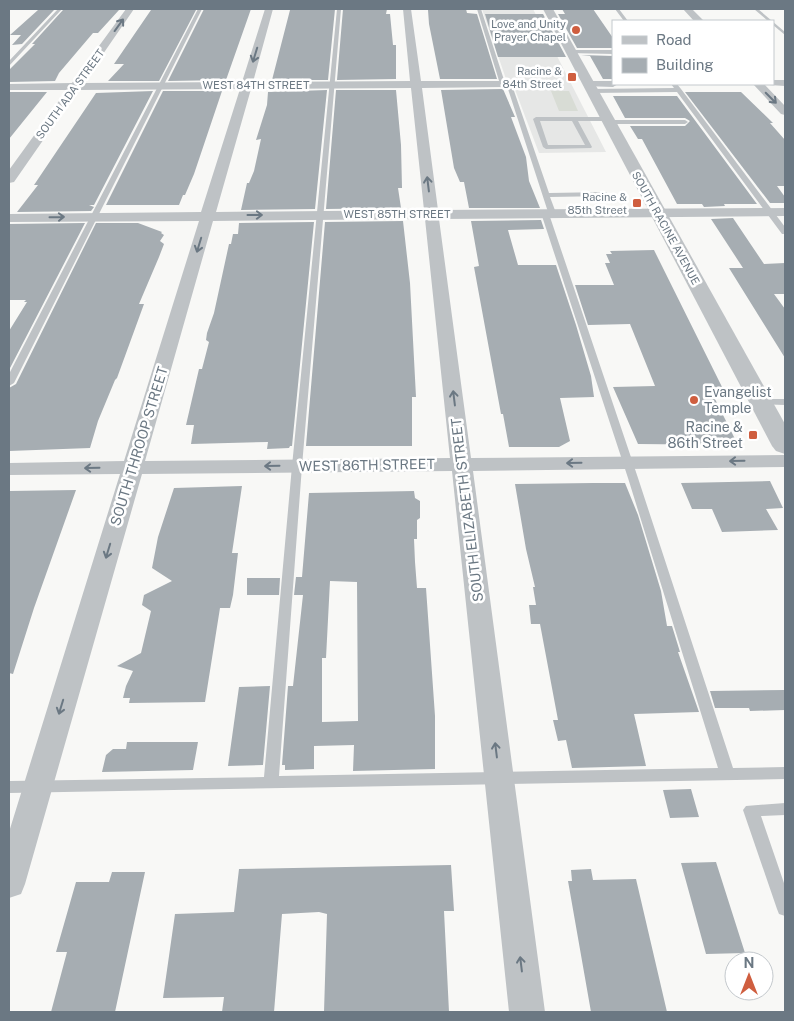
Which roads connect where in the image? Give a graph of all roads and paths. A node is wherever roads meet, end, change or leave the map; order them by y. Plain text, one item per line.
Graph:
1 (60, 9) edge
2 (130, 9) edge
3 (200, 9) edge
4 (269, 9) edge
5 (338, 9) edge
6 (408, 9) edge
7 (478, 9) edge
8 (548, 9) edge
9 (617, 9) edge
10 (687, 9) edge
11 (756, 9) edge
12 (625, 20) edge
13 (698, 20) edge
14 (770, 20) edge
15 (774, 24) edge
16 (785, 34) edge
17 (571, 52) junction
18 (612, 52) edge
19 (9, 64) edge
20 (416, 84) junction
21 (503, 84) junction
22 (612, 84) edge
23 (332, 85) junction
24 (675, 85) edge
25 (759, 85) edge
26 (75, 86) junction
27 (160, 86) junction
28 (246, 86) junction
29 (9, 87) edge
30 (590, 87) junction
31 (678, 90) junction
32 (785, 112) edge
33 (574, 119) junction
34 (608, 120) junction
35 (685, 122) dead end
36 (9, 178) edge
37 (606, 194) dead end
38 (546, 195) junction
39 (658, 212) junction
40 (770, 212) junction
41 (785, 212) edge
42 (549, 213) junction
43 (432, 214) junction
44 (321, 215) junction
45 (208, 216) junction
46 (94, 217) junction
47 (9, 218) edge
48 (785, 232) edge
49 (9, 382) edge
50 (761, 402) junction
51 (785, 402) edge
52 (785, 446) edge
53 (785, 461) edge
54 (628, 463) junction
55 (462, 464) junction
56 (297, 466) junction
57 (132, 468) junction
58 (9, 469) edge
59 (785, 773) edge
60 (727, 774) junction
61 (499, 779) junction
62 (271, 783) junction
63 (9, 787) edge
64 (38, 787) junction
65 (785, 809) edge
66 (10, 878) edge
67 (785, 910) edge
68 (527, 1012) edge

1 - 19 lane
26 -> 2 street, SOUTH ADA STREET
3 - 27 lane
4 -> 28 street, SOUTH THROOP STREET
5 - 23 lane
6 - 20 street, SOUTH ELIZABETH STREET
7 - 21 lane
8 - 17 street, SOUTH RACINE AVENUE
9 - 12 lane
10 - 13 street
11 - 14 lane
15 - 16 lane
17 - 18 lane
17 - 30 street, SOUTH RACINE AVENUE
20 - 21 street, WEST 84TH STREET
20 - 23 street, WEST 84TH STREET
43 -> 20 street, SOUTH ELIZABETH STREET
21 - 38 lane
22 - 30 street
23 - 28 street, WEST 84TH STREET
23 - 44 lane
24 - 31 lane
25 -> 32 street
26 - 27 street, WEST 84TH STREET
26 - 29 street, WEST 84TH STREET
26 - 36 street, SOUTH ADA STREET
27 - 28 street, WEST 84TH STREET
27 - 46 lane
28 - 45 street, SOUTH THROOP STREET
30 - 31 lane
30 - 34 street, SOUTH RACINE AVENUE
31 - 40 lane
33 - 33 lane
33 - 34 lane
34 - 35 lane
34 - 39 street, SOUTH RACINE AVENUE
37 - 38 lane
38 - 42 lane
39 - 40 street, WEST 85TH STREET
39 - 42 street, WEST 85TH STREET
39 - 50 street, SOUTH RACINE AVENUE
40 - 41 street, WEST 85TH STREET
40 - 48 lane
42 - 43 street, WEST 85TH STREET
42 - 54 lane
43 - 44 street, WEST 85TH STREET
55 -> 43 street, SOUTH ELIZABETH STREET
45 -> 44 street, WEST 85TH STREET
44 - 56 lane
45 - 46 street, WEST 85TH STREET
45 -> 57 street, SOUTH THROOP STREET
47 -> 46 street, WEST 85TH STREET
46 - 49 lane
50 - 51 lane
50 - 52 street, SOUTH RACINE AVENUE
53 -> 54 street, WEST 86TH STREET
54 -> 55 street, WEST 86TH STREET
54 - 60 lane
55 - 56 street, WEST 86TH STREET
61 -> 55 street, SOUTH ELIZABETH STREET
56 -> 57 street, WEST 86TH STREET
56 - 62 lane
57 -> 58 street, WEST 86TH STREET
57 -> 64 street, SOUTH THROOP STREET
59 - 60 lane
60 - 61 lane
61 - 62 lane
68 -> 61 street, SOUTH ELIZABETH STREET
62 - 64 lane
63 - 64 lane
64 - 66 street, SOUTH THROOP STREET
65 - 67 lane

